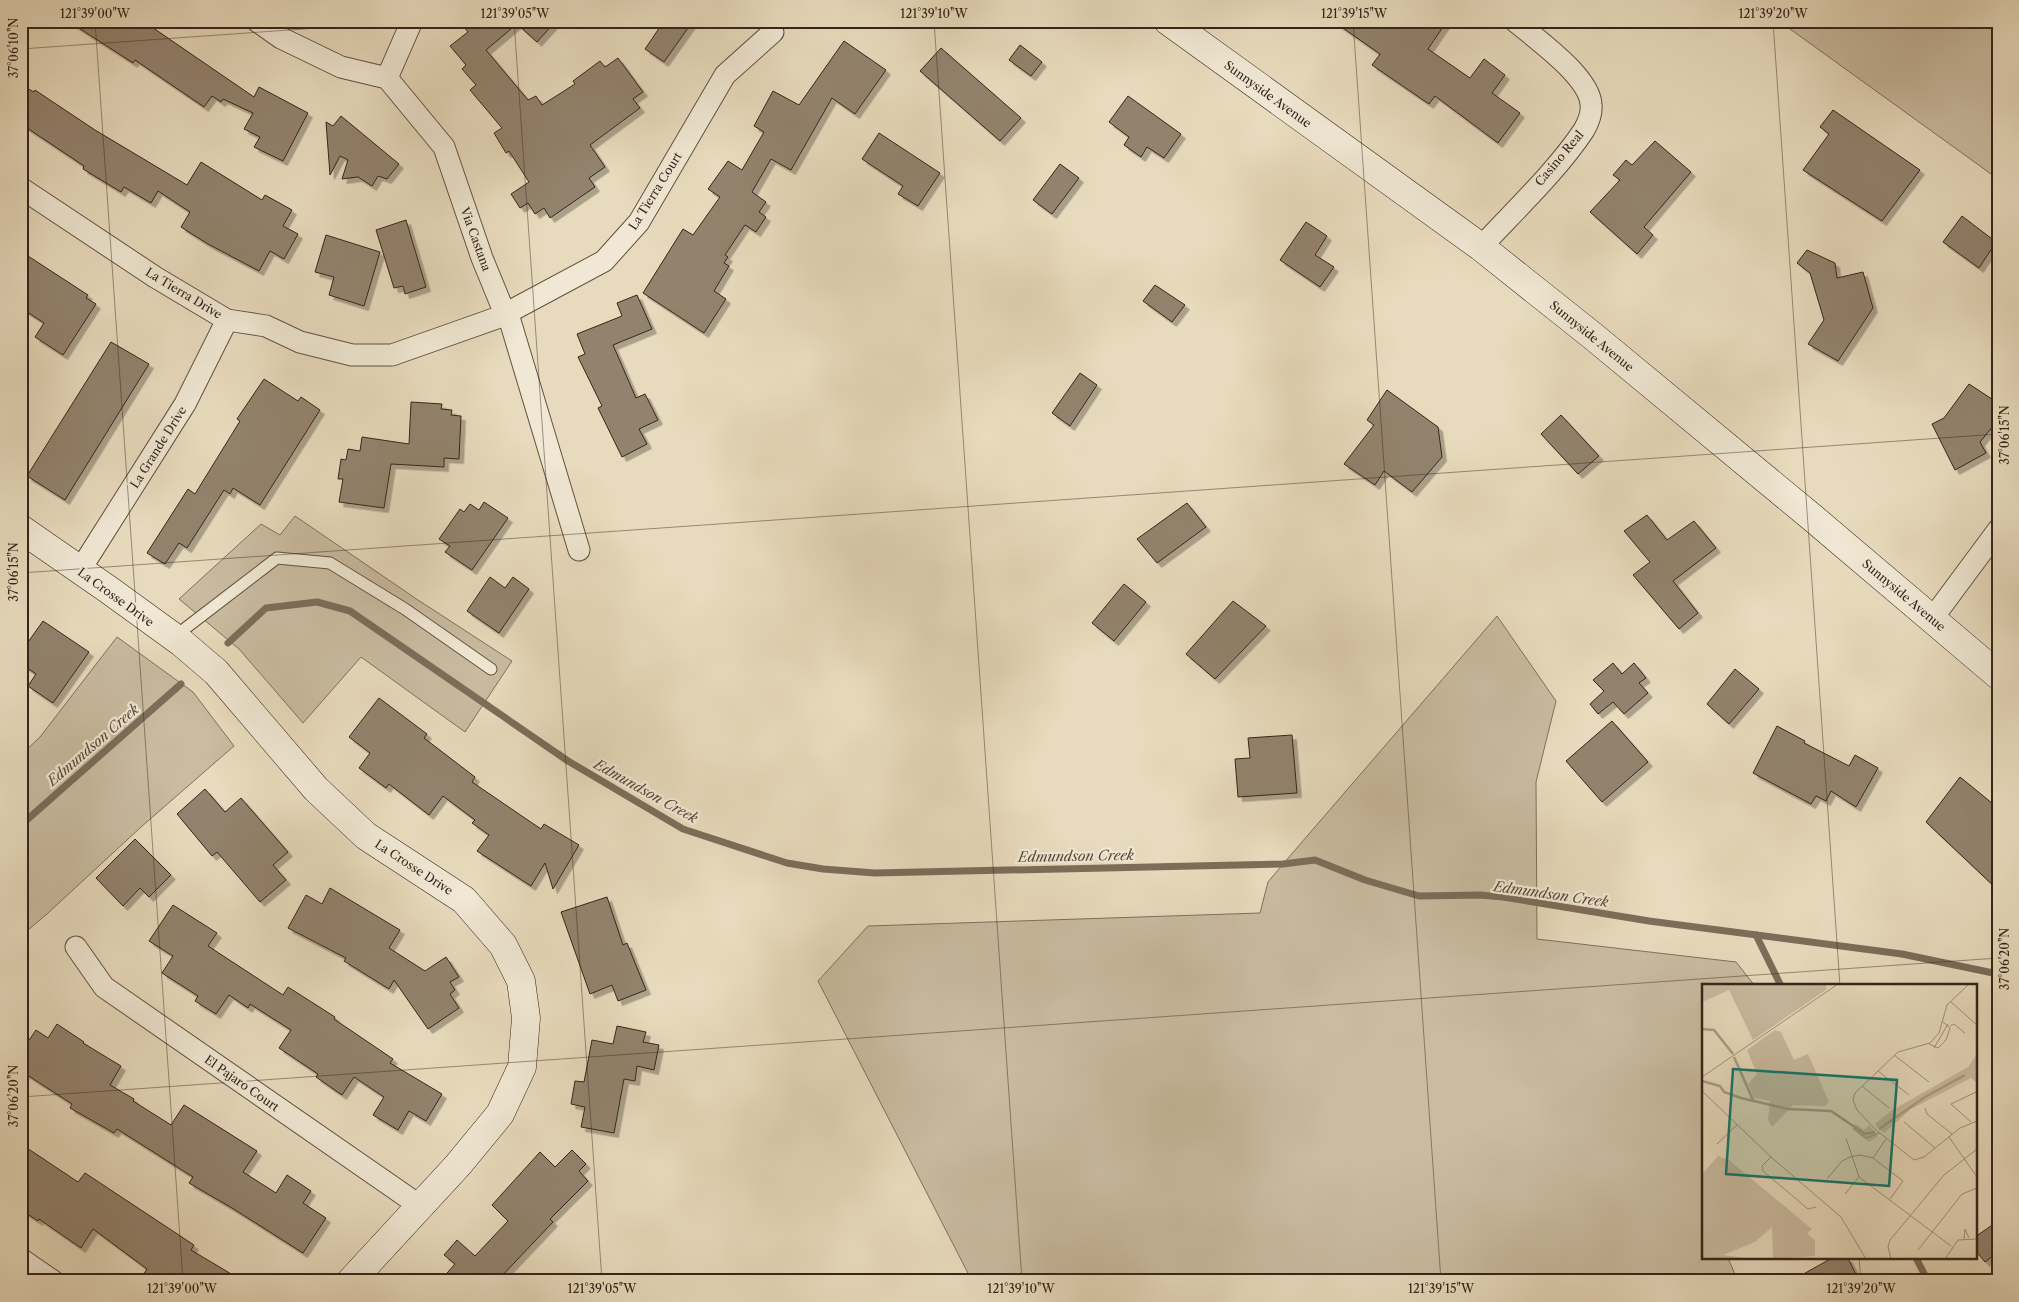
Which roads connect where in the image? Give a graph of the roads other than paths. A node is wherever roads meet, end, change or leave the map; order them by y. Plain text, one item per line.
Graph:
1 (257, 21) edge
2 (412, 21) edge
3 (1168, 21) edge
4 (1516, 21) edge
5 (773, 32) dead end
6 (387, 78) junction
7 (21, 188) edge
8 (1481, 248) junction
9 (506, 314) junction
10 (227, 320) junction
11 (21, 529) edge
12 (1998, 530) edge
13 (579, 550) dead end
14 (80, 570) junction
15 (1932, 619) junction
16 (173, 638) junction
17 (491, 669) dead end
18 (1998, 675) edge
19 (76, 947) dead end
20 (420, 1206) junction
21 (21, 1259) edge
22 (357, 1279) edge
23 (53, 1281) edge

1 - 6 street
2 - 6 street
3 - 8 street, Sunnyside Avenue
4 - 8 street, Casino Real
5 - 9 street, La Tierra Court
6 - 9 street, Via Castana
7 - 10 street, La Tierra Drive
8 - 15 street, Sunnyside Avenue
9 - 10 street, La Tierra Drive
9 - 13 street, Via Castana
10 - 14 street, La Grande Drive
11 - 14 street, La Crosse Drive
12 - 15 street
14 - 16 street, La Crosse Drive
15 - 18 street, Sunnyside Avenue
16 - 17 lane
16 - 20 street, La Crosse Drive
19 - 20 street, El Pajaro Court
20 - 22 street, La Crosse Drive
21 - 23 street

